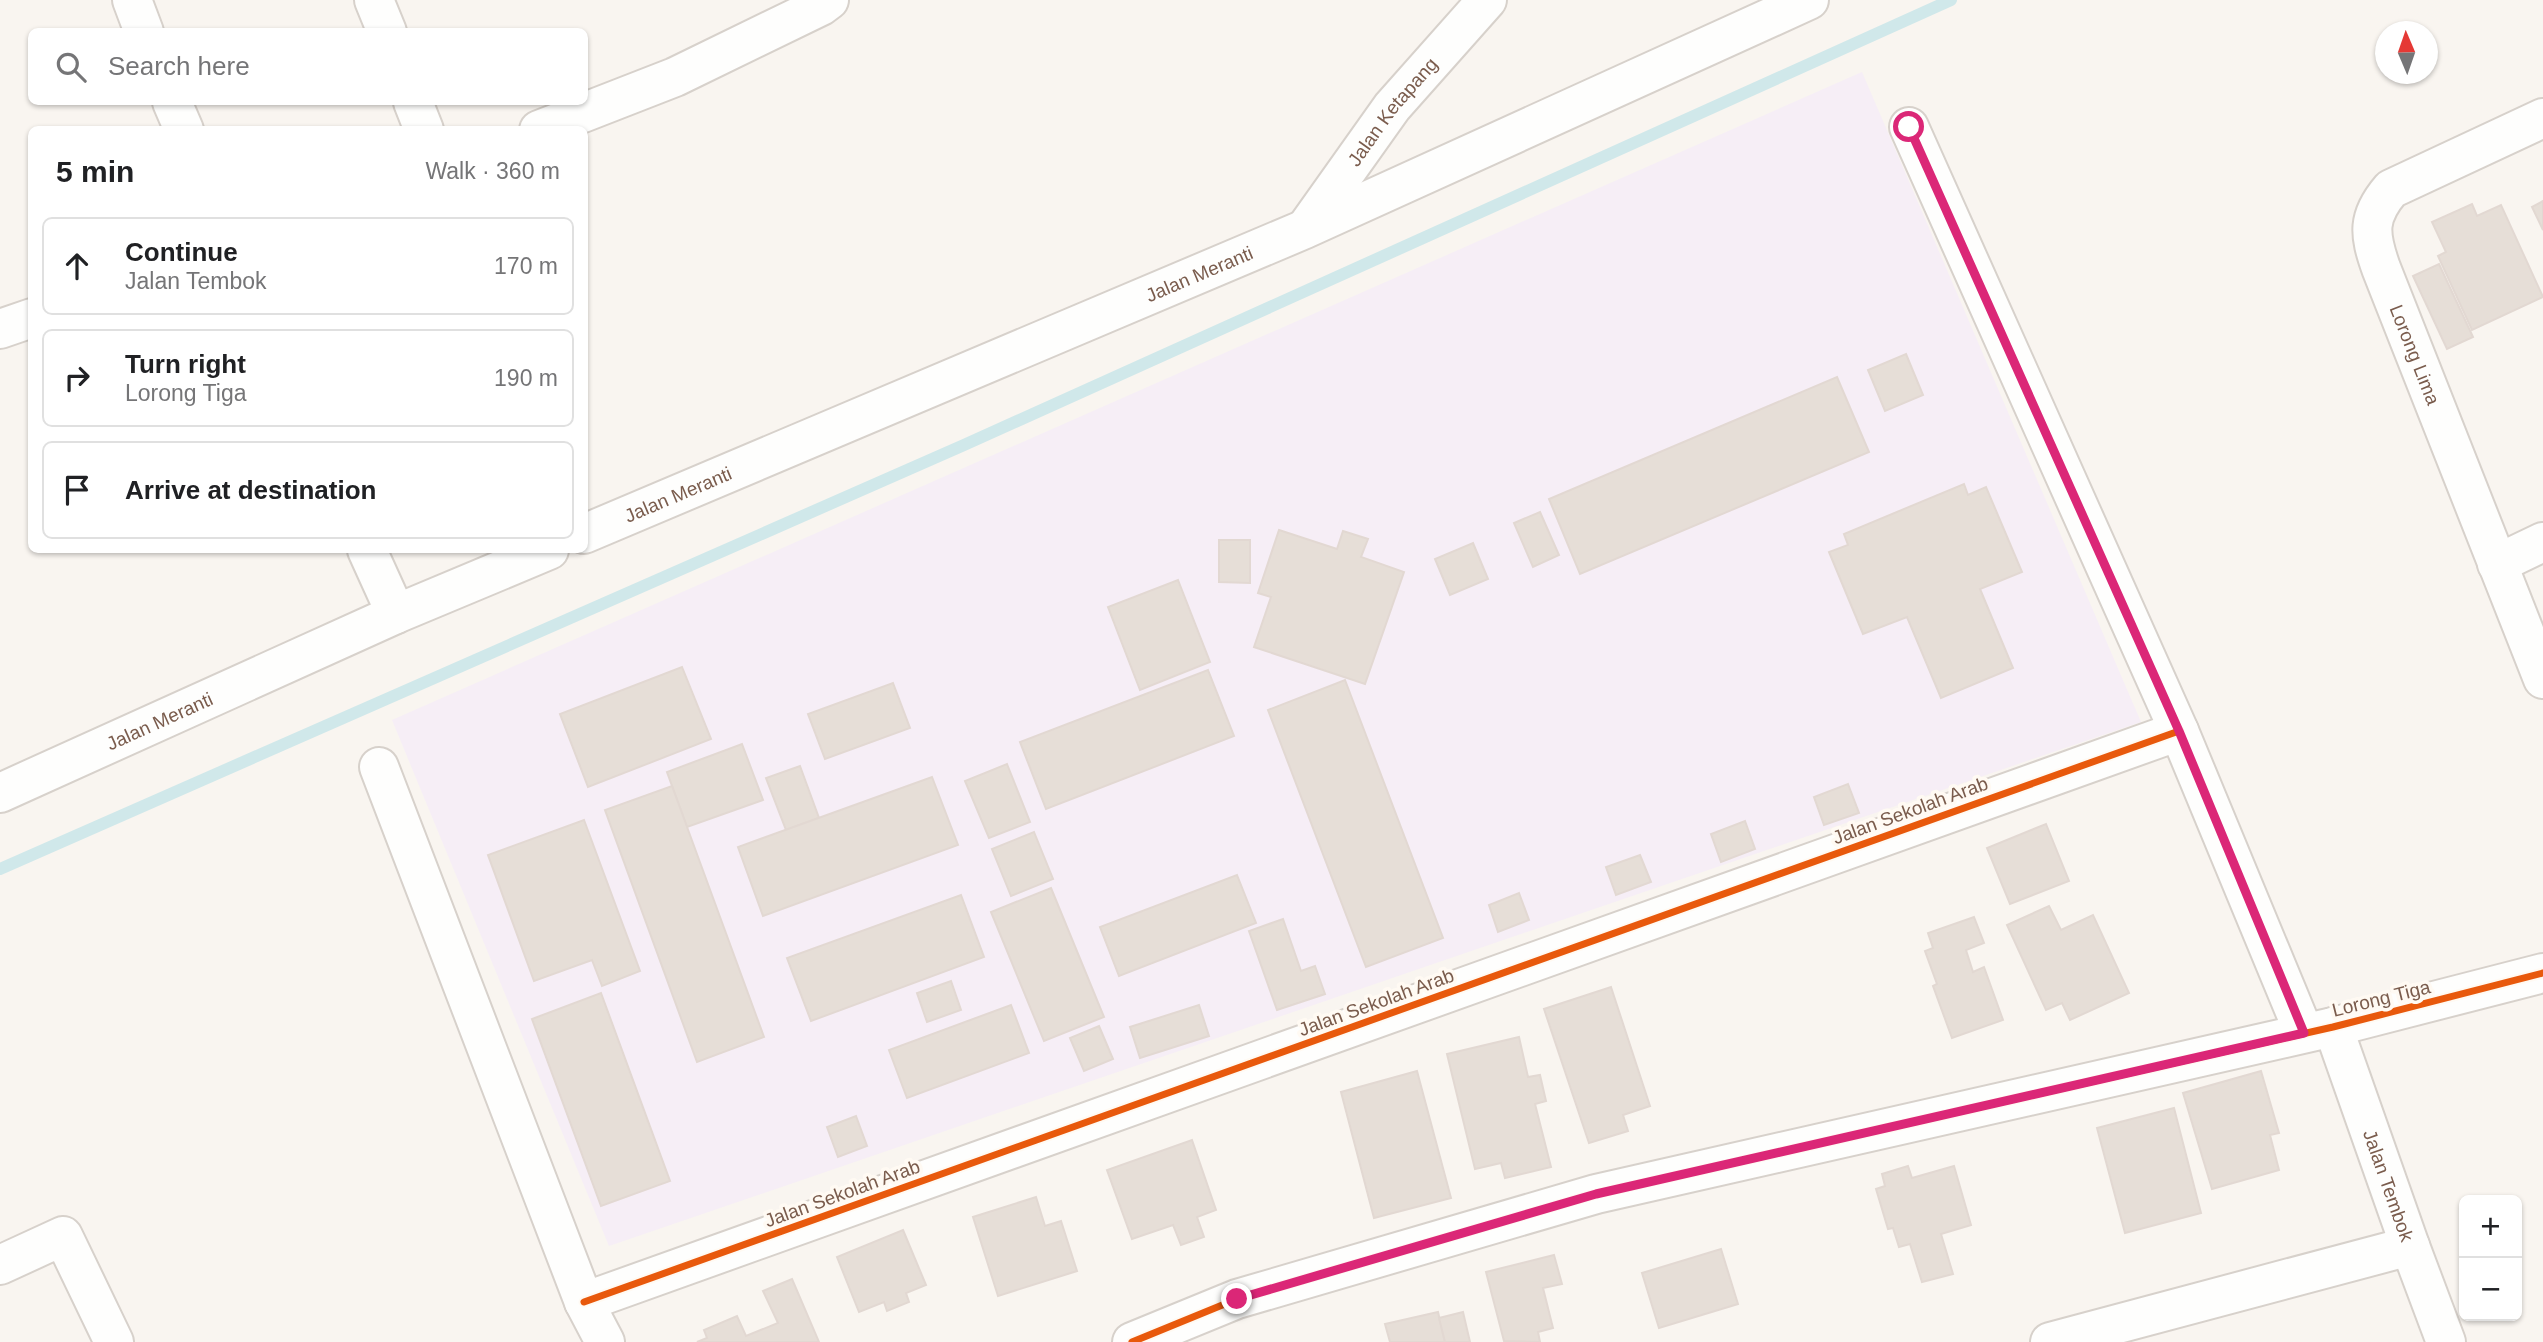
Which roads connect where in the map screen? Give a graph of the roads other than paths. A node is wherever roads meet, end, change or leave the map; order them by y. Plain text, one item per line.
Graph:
1 (132, 0) edge
2 (374, 0) edge
3 (829, 0) edge
4 (1487, 0) edge
5 (1809, 0) edge
6 (142, 28) edge
7 (385, 28) edge
8 (173, 105) edge
9 (414, 105) edge
10 (2543, 118) edge
11 (182, 126) edge
12 (422, 126) edge
13 (549, 126) edge
14 (1909, 127) dead end
15 (1305, 229) junction
16 (28, 319) edge
17 (0, 329) edge
18 (588, 532) edge
19 (2543, 542) edge
20 (368, 553) edge
21 (542, 553) edge
22 (2497, 564) junction
23 (396, 614) junction
24 (2543, 679) edge
25 (2179, 731) junction
26 (379, 767) dead end
27 (0, 793) edge
28 (2543, 973) edge
29 (2319, 1030) junction
30 (2410, 1246) junction
31 (0, 1265) edge
32 (584, 1303) junction
33 (114, 1342) edge
34 (605, 1342) edge
35 (1132, 1342) edge
36 (2050, 1342) edge
37 (2446, 1342) edge

1 - 6 street
2 - 7 street
3 - 13 street
4 - 15 street, Jalan Ketapang
5 - 15 street, Jalan Meranti
8 - 11 street
9 - 12 street
10 - 22 street, Lorong Lima
14 - 25 street, Jalan Tembok
15 - 18 street, Jalan Meranti
16 - 17 street
19 - 22 street
20 - 23 street
21 - 23 street, Jalan Meranti
22 - 24 street, Lorong Lima
23 - 27 street, Jalan Meranti
25 - 29 street, Jalan Tembok
25 - 32 street, Jalan Sekolah Arab
26 - 32 street
28 - 29 street, Lorong Tiga
29 - 30 street, Jalan Tembok
29 - 35 street, Lorong Tiga
30 - 36 street
30 - 37 street, Jalan Tembok
31 - 33 street
32 - 34 street

